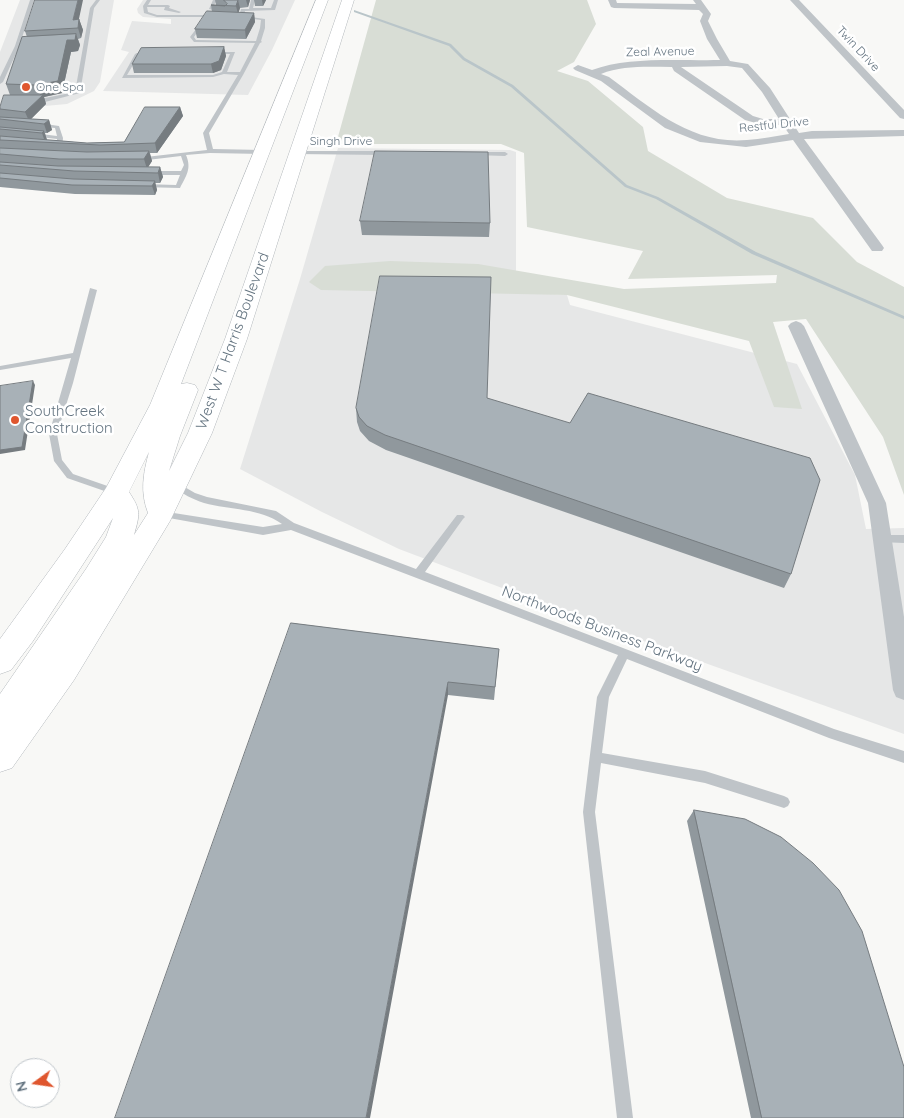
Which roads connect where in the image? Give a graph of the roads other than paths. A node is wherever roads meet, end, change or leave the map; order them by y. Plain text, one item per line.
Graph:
1 (32, 0) edge
2 (98, 0) edge
3 (148, 0) edge
4 (215, 0) edge
5 (322, 0) edge
6 (348, 0) edge
7 (612, 0) edge
8 (794, 0) edge
9 (255, 1) edge
10 (273, 2) edge
11 (671, 3) edge
12 (700, 3) edge
13 (145, 6) junction
14 (251, 9) junction
15 (228, 11) edge
16 (235, 11) edge
17 (242, 14) junction
18 (207, 16) junction
19 (224, 16) edge
20 (232, 16) edge
21 (176, 17) junction
22 (86, 41) junction
23 (76, 42) edge
24 (260, 42) junction
25 (37, 44) edge
26 (17, 46) junction
27 (204, 53) edge
28 (156, 54) edge
29 (727, 63) junction
30 (676, 64) junction
31 (578, 68) dead end
32 (594, 72) junction
33 (224, 73) junction
34 (241, 74) junction
35 (0, 82) edge
36 (24, 101) edge
37 (904, 116) edge
38 (786, 122) junction
39 (29, 124) edge
40 (904, 133) edge
41 (26, 134) edge
42 (797, 137) junction
43 (60, 138) junction
44 (50, 146) edge
45 (210, 151) junction
46 (263, 152) junction
47 (297, 153) junction
48 (388, 153) edge
49 (468, 154) edge
50 (505, 154) dead end
51 (183, 156) junction
52 (128, 159) edge
53 (140, 173) edge
54 (185, 173) junction
55 (135, 186) edge
56 (877, 248) dead end
57 (210, 286) junction
58 (93, 290) dead end
59 (796, 326) dead end
60 (76, 356) junction
61 (0, 368) edge
62 (176, 485) junction
63 (116, 492) junction
64 (161, 514) junction
65 (460, 518) dead end
66 (291, 526) junction
67 (904, 539) edge
68 (883, 540) junction
69 (418, 574) junction
70 (624, 653) junction
71 (0, 661) edge
72 (904, 690) edge
73 (0, 722) edge
74 (904, 756) edge
75 (596, 757) junction
76 (0, 758) edge
77 (784, 802) dead end
78 (625, 1118) edge

1 - 26 lane
2 - 22 lane
3 - 13 lane
4 - 15 lane
5 - 46 main road
6 - 47 main road, West W T Harris Boulevard
7 - 11 street
8 - 37 street, Twin Drive
9 - 14 lane
10 - 14 lane
11 - 12 street
12 - 29 street
13 - 21 lane
13 - 21 lane
14 - 17 lane
16 - 17 lane
17 - 20 lane
17 - 24 lane
18 - 19 lane
18 - 21 lane
18 - 24 lane
22 - 23 lane
22 - 36 lane
24 - 34 lane
25 - 26 lane
26 - 35 lane
27 - 33 lane
28 - 33 lane
29 - 30 street, Zeal Avenue
29 - 38 street
30 - 32 street, Zeal Avenue
30 - 38 street
31 - 32 street, Restful Drive
32 - 42 street, Restful Drive
33 - 34 lane
34 - 45 lane
38 - 42 street
39 - 43 lane
40 - 42 street, Restful Drive
41 - 43 lane
42 - 56 street
43 - 44 lane
45 - 46 lane
45 - 51 lane
46 - 57 main road
47 - 48 lane, Singh Drive
47 - 62 main road, West W T Harris Boulevard
49 - 50 lane
51 - 52 lane
51 - 54 lane
53 - 54 lane
54 - 55 lane
57 - 63 main road
57 - 64 main road
58 - 60 lane
59 - 68 street
60 - 61 lane
60 - 63 lane
62 - 64 main road, West W T Harris Boulevard
62 - 66 lane, Northwoods Business Parkway
63 - 71 main road
63 - 73 main road
64 - 66 lane
64 - 76 main road, West W T Harris Boulevard
65 - 69 lane
66 - 69 lane, Northwoods Business Parkway
67 - 68 lane
68 - 72 street
69 - 70 lane, Northwoods Business Parkway
70 - 74 lane, Northwoods Business Parkway
70 - 75 lane
75 - 77 lane
75 - 78 lane

